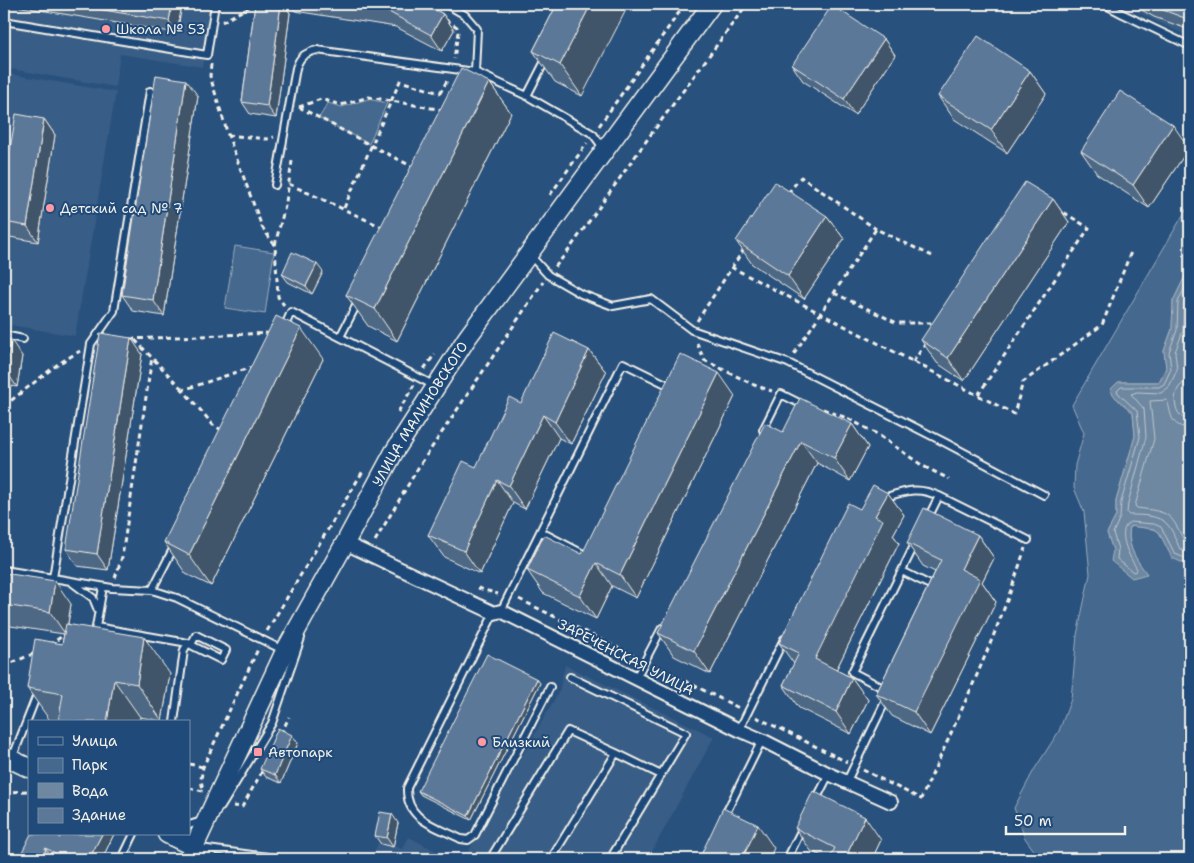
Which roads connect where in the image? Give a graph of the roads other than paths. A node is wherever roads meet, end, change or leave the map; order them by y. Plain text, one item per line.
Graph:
1 (216, 4) edge
2 (446, 4) edge
3 (712, 4) edge
4 (1104, 4) edge
5 (4, 21) edge
6 (1190, 46) edge
7 (548, 54) edge
8 (475, 72) junction
9 (471, 80) edge
10 (150, 91) dead end
11 (527, 96) junction
12 (605, 150) junction
13 (275, 185) dead end
14 (528, 254) junction
15 (362, 293) edge
16 (280, 334) edge
17 (4, 335) edge
18 (340, 337) junction
19 (23, 338) dead end
20 (435, 386) junction
21 (672, 398) edge
22 (815, 408) edge
23 (760, 436) edge
24 (1044, 495) dead end
25 (939, 496) junction
26 (876, 501) edge
27 (923, 529) edge
28 (541, 532) junction
29 (918, 537) edge
30 (178, 538) edge
31 (1028, 540) road end
32 (346, 543) junction
33 (596, 550) edge
34 (4, 570) edge
35 (902, 571) junction
36 (54, 578) junction
37 (69, 581) junction
38 (103, 586) junction
39 (152, 590) junction
40 (315, 596) junction
41 (936, 598) edge
42 (98, 611) junction
43 (498, 612) junction
44 (663, 626) edge
45 (96, 628) junction
46 (787, 634) edge
47 (88, 642) edge
48 (189, 644) junction
49 (284, 651) junction
50 (570, 677) dead end
51 (636, 678) junction
52 (894, 683) edge
53 (40, 687) edge
54 (550, 687) dead end
55 (890, 692) junction
56 (30, 720) edge
57 (174, 720) edge
58 (739, 730) junction
59 (26, 732) edge
60 (762, 740) junction
61 (616, 753) junction
62 (12, 758) edge
63 (28, 767) edge
64 (661, 774) junction
65 (829, 774) junction
66 (847, 781) junction
67 (891, 802) dead end
68 (812, 808) edge
69 (808, 817) edge
70 (206, 820) junction
71 (190, 825) edge
72 (720, 825) edge
73 (133, 836) edge
74 (169, 836) edge
75 (190, 853) edge
76 (122, 859) edge
77 (211, 859) edge
78 (283, 859) edge
79 (490, 859) edge
80 (551, 859) edge
81 (610, 859) edge
82 (787, 859) edge

1 - 5 lane
2 - 8 lane
3 - 12 street, УЛИЦА МАЛИНОВСКОГО
4 - 6 lane
7 - 11 lane
8 - 9 lane
8 - 11 lane
8 - 13 lane
10 - 36 lane
11 - 12 lane
12 - 14 street, УЛИЦА МАЛИНОВСКОГО
14 - 20 street, УЛИЦА МАЛИНОВСКОГО
14 - 24 lane
15 - 18 lane
16 - 18 lane
17 - 19 lane
18 - 20 lane
20 - 32 street, УЛИЦА МАЛИНОВСКОГО
21 - 28 lane
22 - 23 lane
25 - 26 lane
25 - 27 lane
25 - 31 lane
28 - 33 lane
28 - 43 lane
29 - 35 lane
30 - 39 lane
32 - 40 street, УЛИЦА МАЛИНОВСКОГО
32 - 43 street, ЗАРЕЧЕНСКАЯ УЛИЦА
34 - 36 lane
35 - 41 lane
35 - 55 lane
36 - 37 lane
37 - 38 lane
37 - 42 lane
38 - 39 lane
38 - 42 lane
39 - 49 lane
40 - 49 street, УЛИЦА МАЛИНОВСКОГО
40 - 70 lane
42 - 45 lane
43 - 51 street, ЗАРЕЧЕНСКАЯ УЛИЦА
43 - 54 lane
44 - 51 lane
45 - 47 lane
45 - 48 lane
46 - 58 lane
48 - 48 lane
48 - 57 lane
49 - 70 street, УЛИЦА МАЛИНОВСКОГО
50 - 64 lane
51 - 58 street, ЗАРЕЧЕНСКАЯ УЛИЦА
52 - 55 lane
53 - 56 lane
55 - 66 lane
58 - 60 street, ЗАРЕЧЕНСКАЯ УЛИЦА
59 - 62 lane
60 - 65 street, ЗАРЕЧЕНСКАЯ УЛИЦА
60 - 72 lane
61 - 64 lane
61 - 79 lane
61 - 80 lane
62 - 63 street
64 - 81 lane
65 - 66 street, ЗАРЕЧЕНСКАЯ УЛИЦА
65 - 68 lane
66 - 67 street, ЗАРЕЧЕНСКАЯ УЛИЦА
69 - 82 lane
70 - 71 lane
70 - 75 street, УЛИЦА МАЛИНОВСКОГО
73 - 76 lane
74 - 75 street
75 - 77 street
75 - 78 lane

